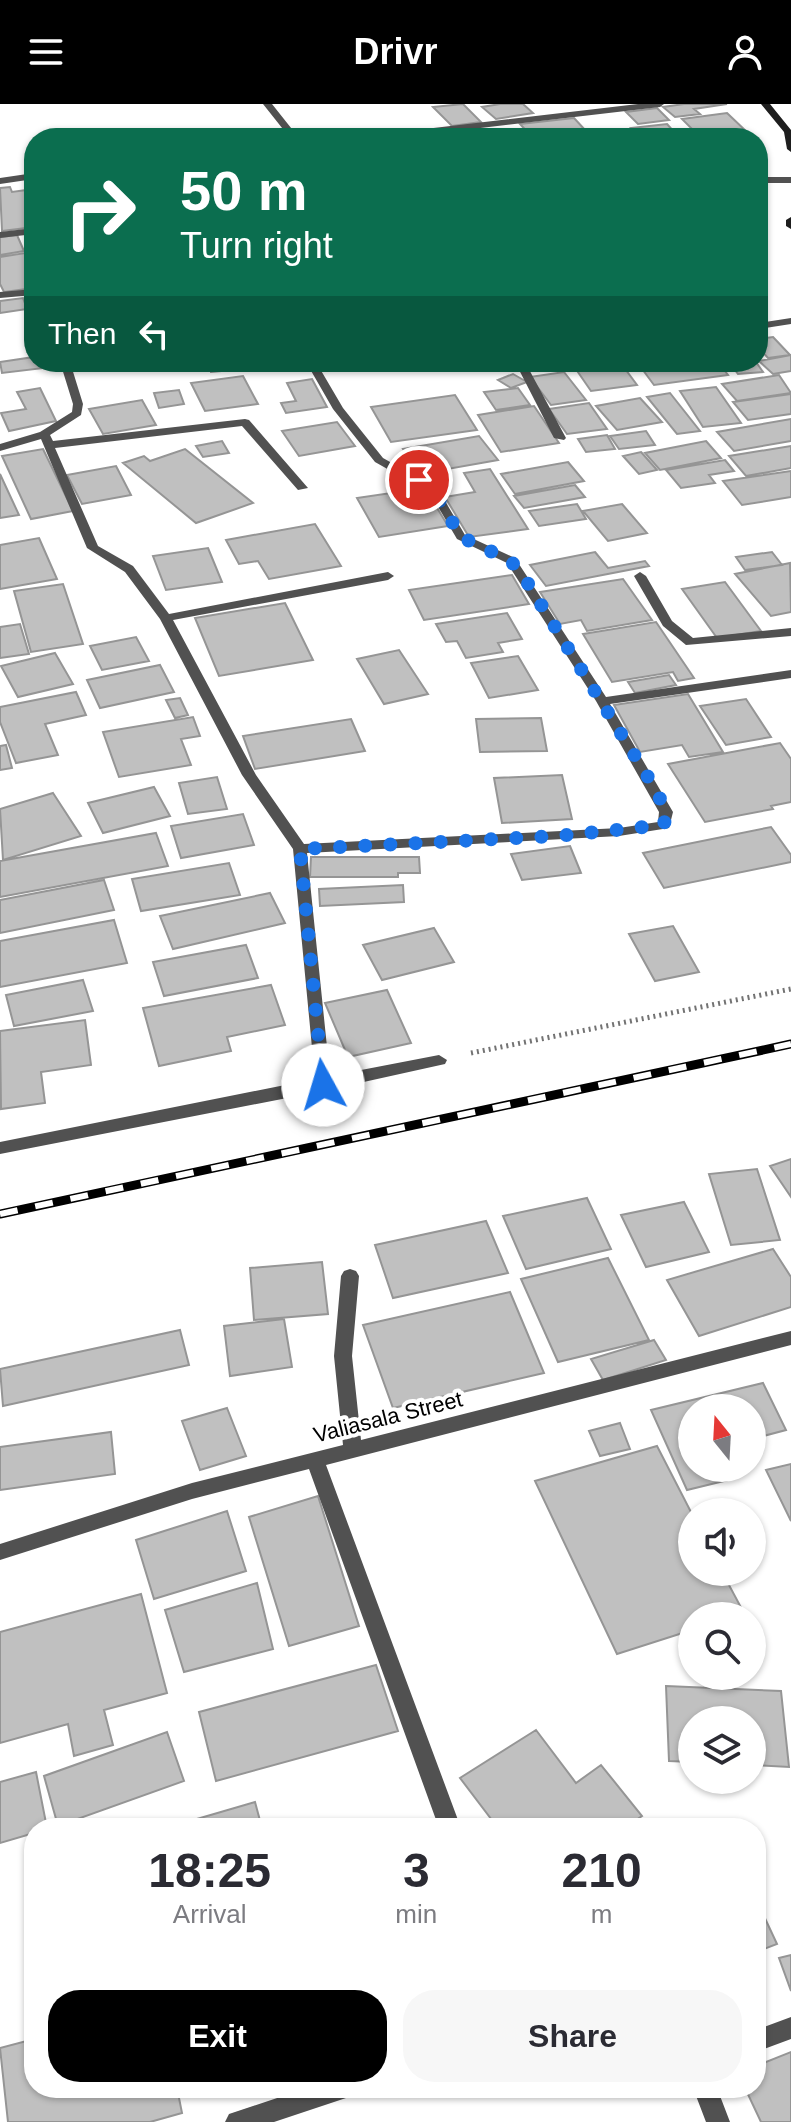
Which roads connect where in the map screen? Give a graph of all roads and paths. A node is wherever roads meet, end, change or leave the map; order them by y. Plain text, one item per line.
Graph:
1 (267, 104) edge
2 (660, 104) edge
3 (765, 104) edge
4 (287, 128) edge
5 (458, 128) edge
6 (791, 149) edge
7 (24, 177) edge
8 (768, 180) edge
9 (791, 180) edge
10 (0, 181) edge
11 (791, 220) edge
12 (791, 226) edge
13 (24, 232) edge
14 (0, 235) edge
15 (24, 293) edge
16 (0, 295) edge
17 (791, 321) edge
18 (768, 324) edge
19 (68, 372) edge
20 (317, 372) edge
21 (525, 372) edge
22 (560, 438) dead end
23 (47, 439) junction
24 (0, 448) edge
25 (302, 488) dead end
26 (388, 576) dead end
27 (640, 576) dead end
28 (166, 618) junction
29 (791, 632) edge
30 (791, 674) edge
31 (602, 701) junction
32 (300, 849) junction
33 (791, 989) edge
34 (439, 1060) joint
35 (323, 1085) junction
36 (0, 1148) edge
37 (350, 1276) dead end
38 (791, 1338) edge
39 (353, 1450) junction
40 (315, 1460) junction
41 (0, 1552) edge
42 (446, 1818) edge
43 (791, 2028) edge
44 (766, 2037) edge
45 (313, 2098) edge
46 (709, 2098) edge
47 (237, 2122) edge
48 (718, 2122) edge

1 - 4 street
2 - 5 street
3 - 6 street
7 - 10 street
8 - 9 street
11 - 12 street
13 - 14 street
15 - 16 street
17 - 18 street
19 - 23 street
20 - 31 street
21 - 22 street
23 - 24 street
23 - 25 street
23 - 28 street
26 - 28 street
27 - 29 street
28 - 32 street
30 - 31 street
31 - 32 street
32 - 35 street
33 - 34 path
34 - 35 street
35 - 36 street
37 - 39 street
38 - 39 street, Valiasala Street
39 - 40 street, Valiasala Street
40 - 41 street, Valiasala Street
40 - 42 street
43 - 44 street
45 - 47 street
46 - 48 street

